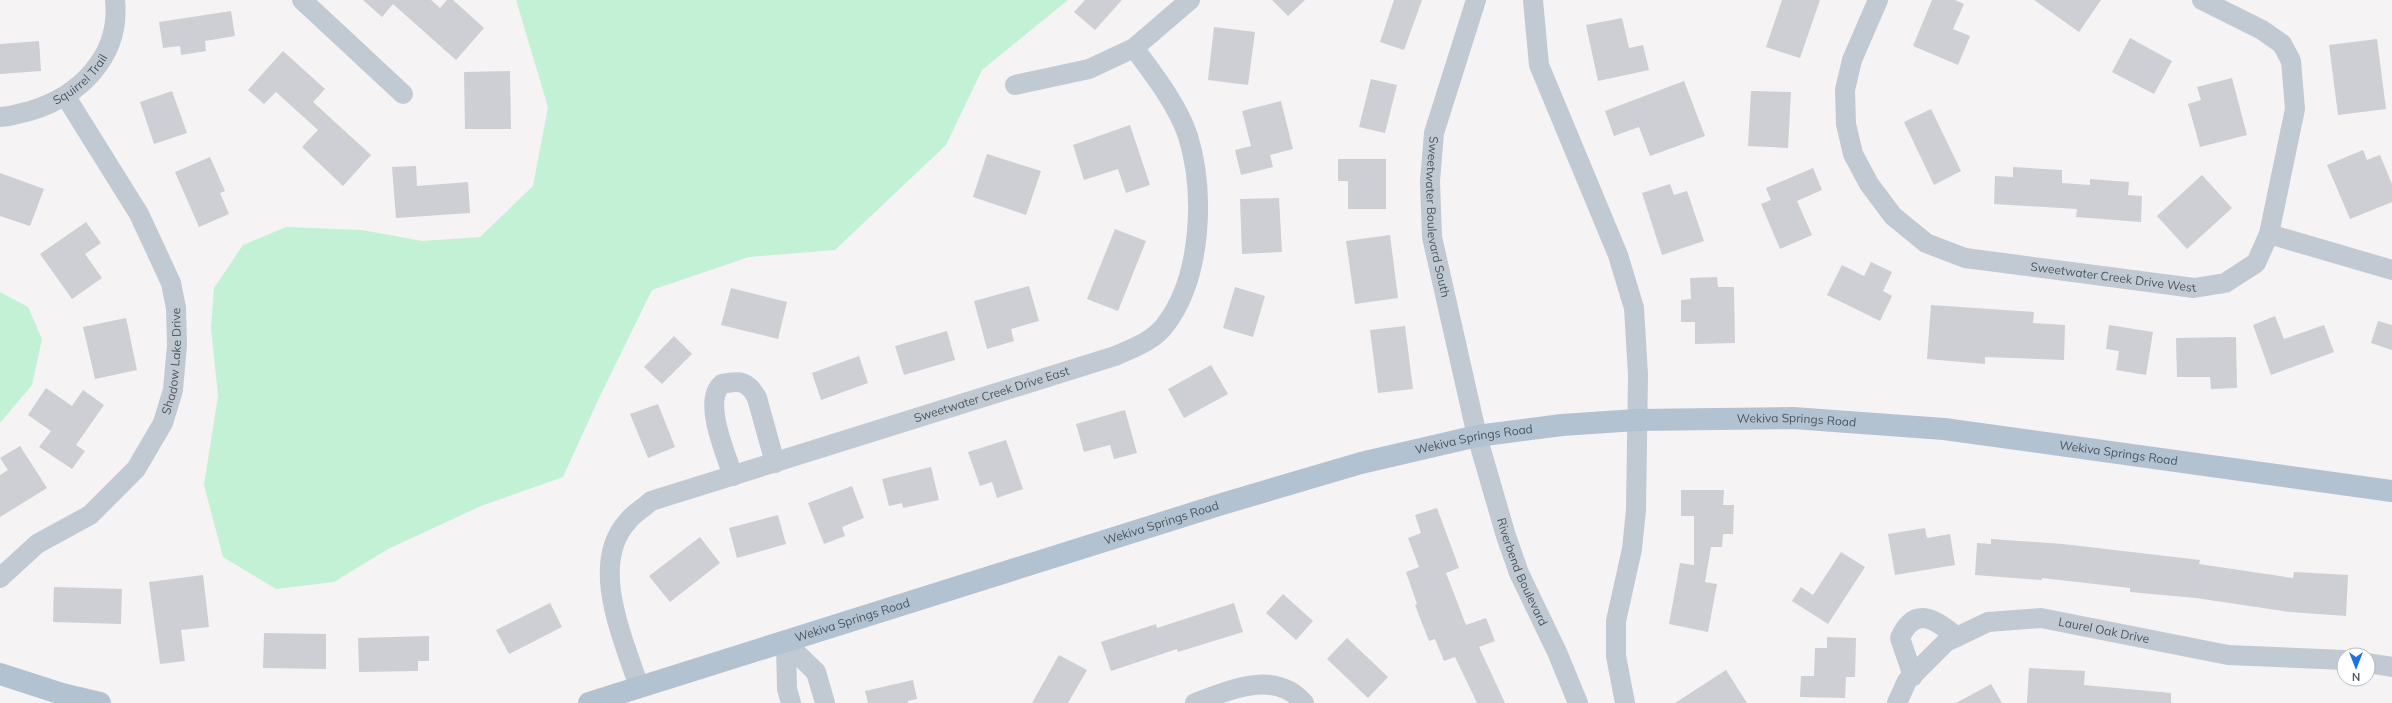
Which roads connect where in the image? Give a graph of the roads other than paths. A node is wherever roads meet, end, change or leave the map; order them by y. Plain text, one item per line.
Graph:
1 (115, 0) edge
2 (302, 0) edge
3 (1190, 0) edge
4 (1476, 0) edge
5 (1533, 0) edge
6 (1878, 0) edge
7 (2202, 0) edge
8 (1134, 48) junction
9 (1015, 85) dead end
10 (402, 94) dead end
11 (66, 97) junction
12 (0, 117) edge
13 (2269, 234) junction
14 (2392, 270) edge
15 (1636, 420) junction
16 (1477, 436) junction
17 (775, 463) junction
18 (733, 476) junction
19 (2392, 491) edge
20 (0, 578) edge
21 (1957, 637) junction
22 (786, 643) junction
23 (2336, 660) edge
24 (2376, 664) edge
25 (2392, 667) edge
26 (0, 674) edge
27 (1913, 676) junction
28 (639, 687) junction
29 (100, 703) edge
30 (589, 703) edge
31 (791, 703) edge
32 (825, 703) edge
33 (1195, 703) edge
34 (1304, 703) edge
35 (1578, 703) edge
36 (1625, 703) edge
37 (1897, 703) edge

1 - 11 street, Squirrel Trail
2 - 10 street
3 - 8 street
4 - 16 street, Sweetwater Boulevard South
5 - 15 street
6 - 13 street, Sweetwater Creek Drive West
7 - 13 street, Sweetwater Creek Drive West
8 - 9 street
8 - 17 street, Sweetwater Creek Drive East
11 - 12 street, Squirrel Trail
11 - 20 street, Shadow Lake Drive
13 - 14 street
15 - 16 main road, Wekiva Springs Road
15 - 19 main road, Wekiva Springs Road
15 - 36 street
16 - 22 main road, Wekiva Springs Road
16 - 35 street, Riverbend Boulevard
17 - 18 street, Sweetwater Creek Drive East
17 - 18 street
18 - 28 street, Sweetwater Creek Drive East
21 - 23 street, Laurel Oak Drive
21 - 27 street, Laurel Oak Drive
21 - 27 street
22 - 28 main road, Wekiva Springs Road
22 - 31 street
22 - 32 street
24 - 25 street
26 - 29 main road
27 - 37 street, Laurel Oak Drive
28 - 30 main road, Wekiva Springs Road
33 - 34 street

